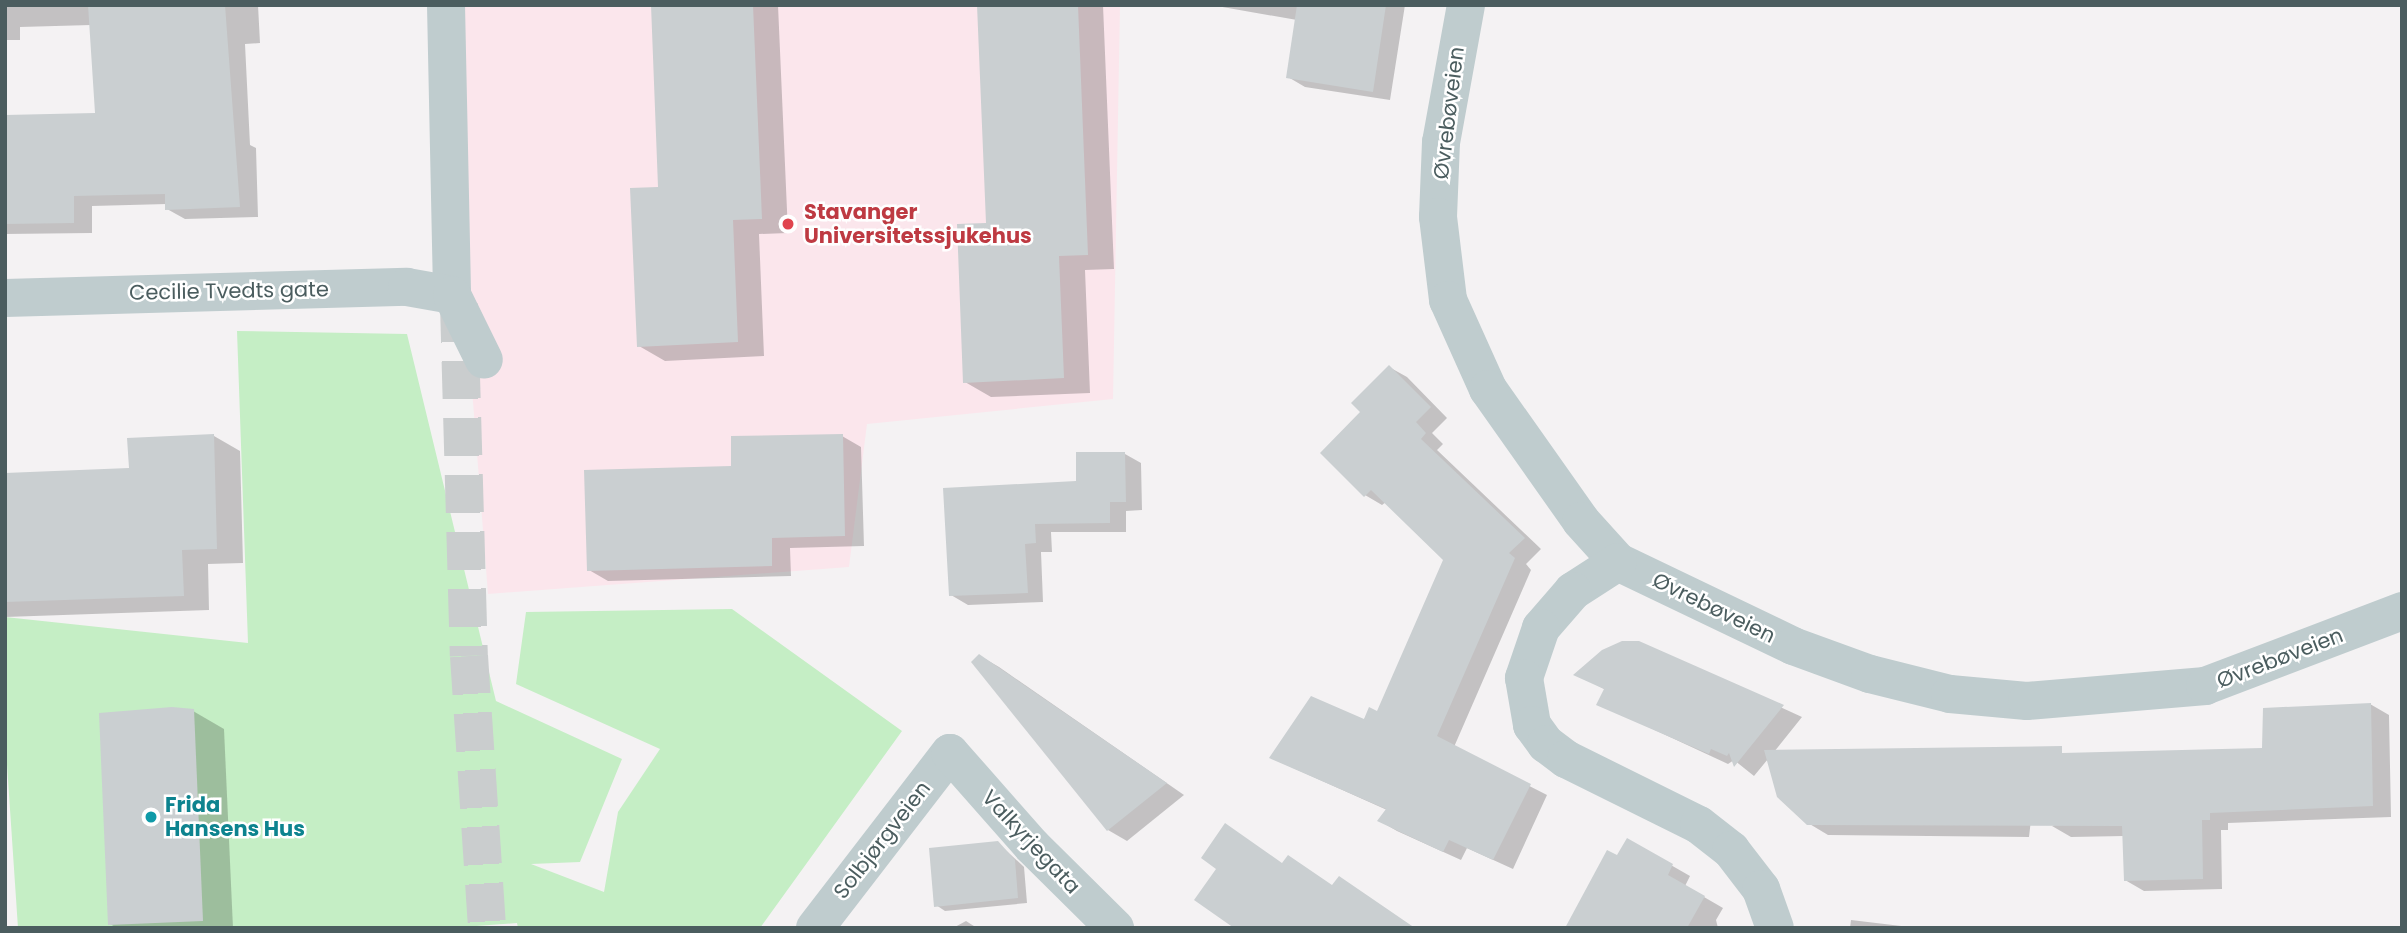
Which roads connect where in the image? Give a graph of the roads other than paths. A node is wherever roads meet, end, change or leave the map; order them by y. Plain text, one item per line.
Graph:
1 (446, 5) edge
2 (1466, 5) edge
3 (452, 295) junction
4 (5, 298) edge
5 (484, 360) dead end
6 (1618, 562) junction
7 (2402, 611) edge
8 (950, 753) joint
9 (815, 928) edge
10 (1115, 928) edge
11 (1775, 928) edge

1 - 3 street
2 - 6 street, Øvrebøveien
3 - 4 street, Cecilie Tvedts gate
3 - 5 street
6 - 7 street, Øvrebøveien
6 - 11 street
8 - 9 street, Solbjørgveien
8 - 10 street, Valkyrjegata

